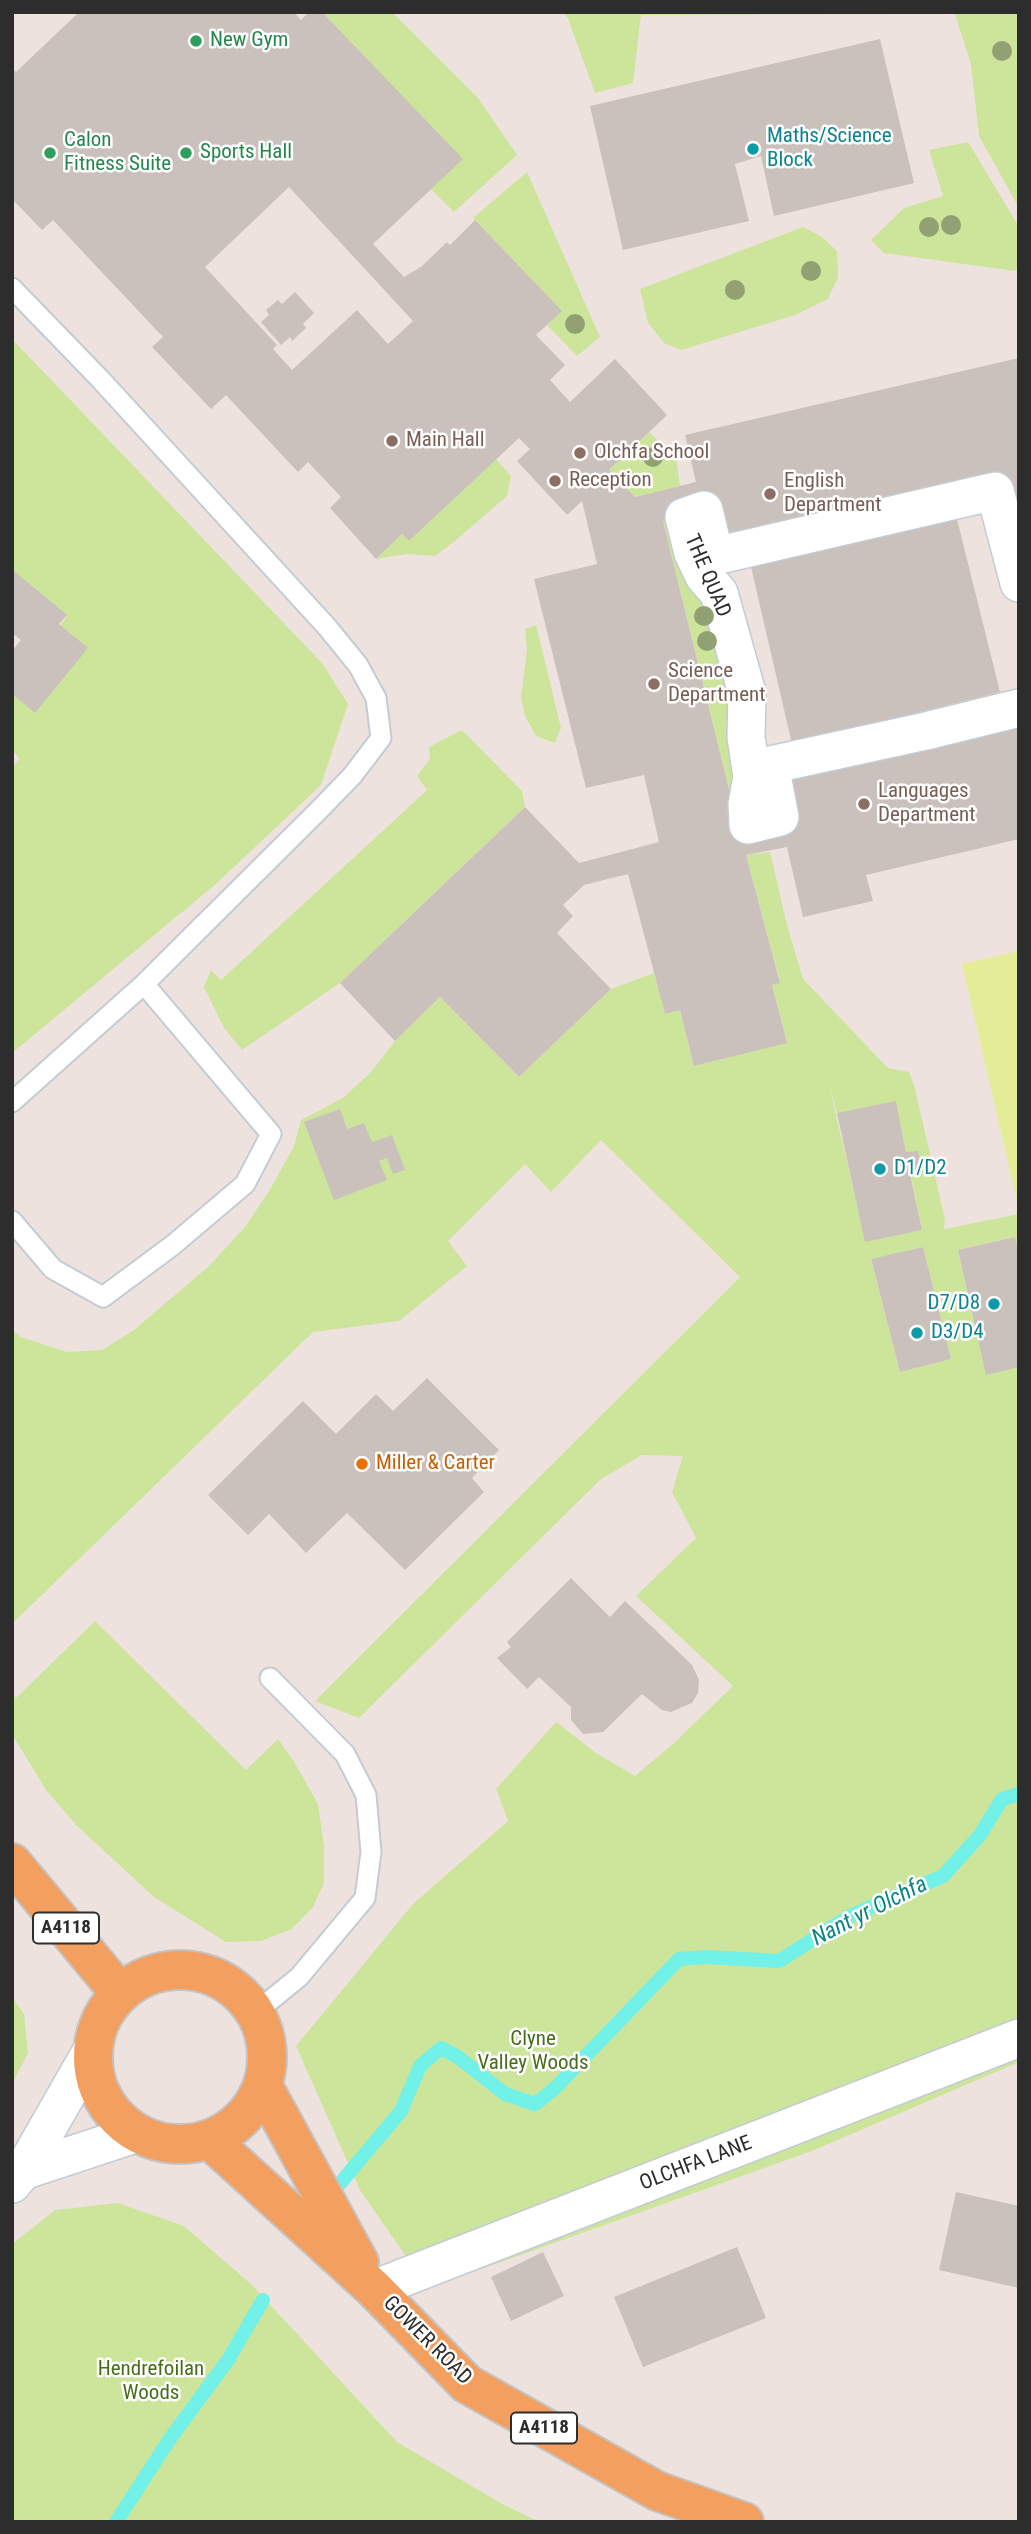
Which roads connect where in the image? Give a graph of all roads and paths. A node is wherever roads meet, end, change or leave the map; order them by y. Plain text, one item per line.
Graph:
1 (12, 288) edge
2 (1019, 583) edge
3 (1019, 708) edge
4 (144, 984) junction
5 (12, 1102) edge
6 (12, 1221) edge
7 (270, 1678) dead end
8 (12, 1863) edge
9 (120, 1993) junction
10 (256, 2012) junction
11 (1019, 2038) edge
12 (92, 2052) junction
13 (262, 2086) junction
14 (135, 2133) junction
15 (210, 2140) junction
16 (18, 2177) edge
17 (374, 2289) junction
18 (744, 2522) edge

1 - 4 lane
2 - 3 street, THE QUAD
4 - 5 lane
4 - 6 lane
7 - 10 lane
8 - 9 main road, A4118
9 - 10 main road
9 - 12 main road
10 - 13 main road
11 - 17 street, OLCHFA LANE
12 - 14 main road
12 - 16 street
13 - 15 main road
13 - 17 main road, GOWER ROAD / A4118
14 - 15 main road
14 - 16 street
15 - 17 main road, GOWER ROAD / A4118
17 - 18 main road, GOWER ROAD / A4118

